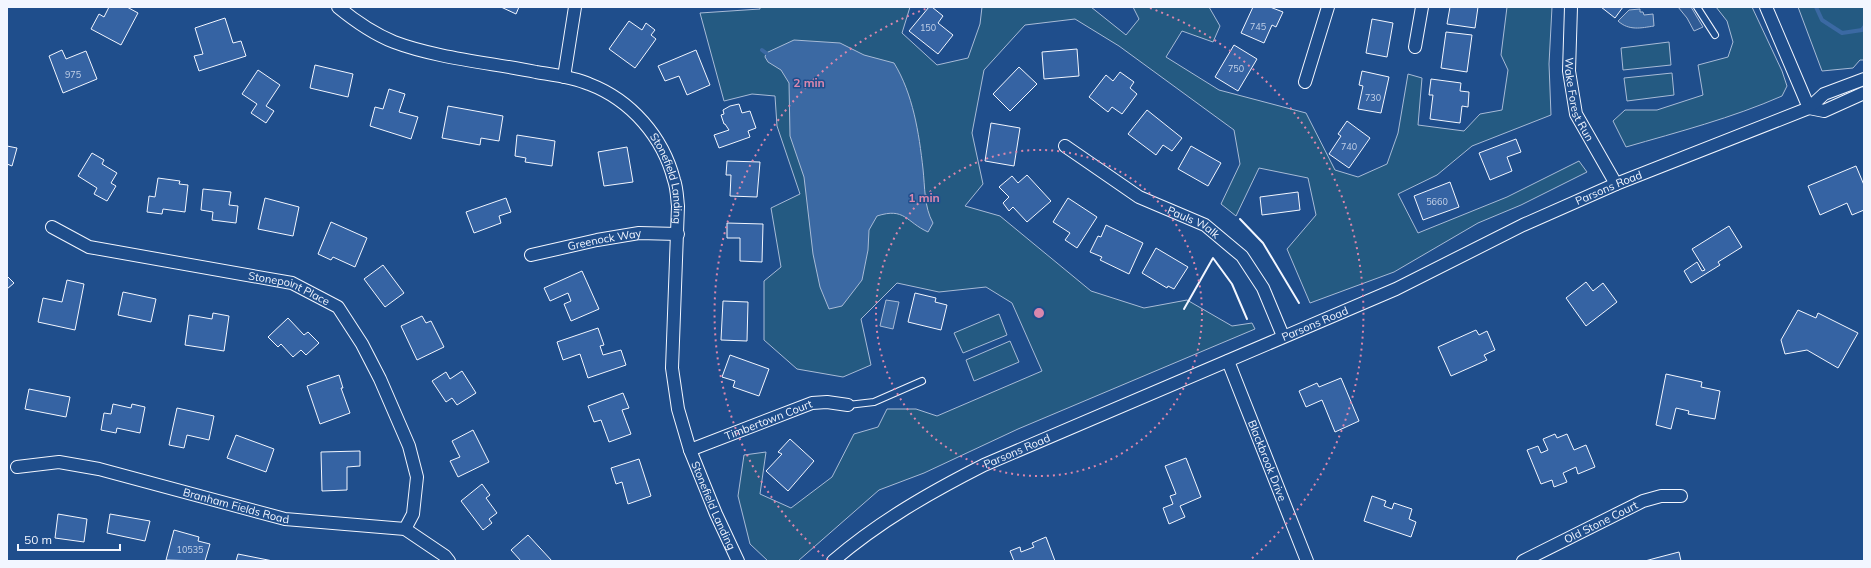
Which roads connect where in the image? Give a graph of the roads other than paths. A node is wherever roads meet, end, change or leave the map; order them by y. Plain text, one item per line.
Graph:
1 (338, 7) edge
2 (575, 7) edge
3 (1328, 7) edge
4 (1422, 7) edge
5 (1571, 7) edge
6 (1697, 7) edge
7 (1766, 7) edge
8 (1715, 35) dead end
9 (1415, 48) dead end
10 (564, 77) junction
11 (1864, 79) edge
12 (1306, 82) dead end
13 (1864, 93) edge
14 (1809, 108) junction
15 (1065, 146) dead end
16 (1616, 184) junction
17 (52, 227) dead end
18 (678, 234) junction
19 (531, 255) dead end
20 (1283, 336) junction
21 (1228, 361) junction
22 (922, 381) dead end
23 (848, 405) joint
24 (690, 450) junction
25 (17, 466) dead end
26 (1681, 496) dead end
27 (406, 529) junction
28 (449, 561) edge
29 (738, 561) edge
30 (833, 561) edge
31 (1307, 561) edge
32 (1524, 561) edge

1 - 10 street, Stonefield Landing
2 - 10 street
3 - 12 street
4 - 9 street
5 - 16 street, Wake Forest Run
6 - 8 lane
7 - 14 street
10 - 18 street, Stonefield Landing
11 - 14 street, Parsons Road
13 - 14 street, Parsons Road
14 - 16 street, Parsons Road
15 - 20 street, Pauls Walk
16 - 20 street, Parsons Road
17 - 27 street, Stonepoint Place
18 - 19 street, Greenock Way
18 - 24 street, Stonefield Landing
20 - 21 street, Parsons Road
21 - 30 street, Parsons Road
21 - 31 street, Blackbrook Drive
22 - 23 lane
23 - 24 street, Timbertown Court
24 - 29 street, Stonefield Landing
25 - 27 street, Branham Fields Road
26 - 32 street, Old Stone Court
27 - 28 street, Branham Fields Road

